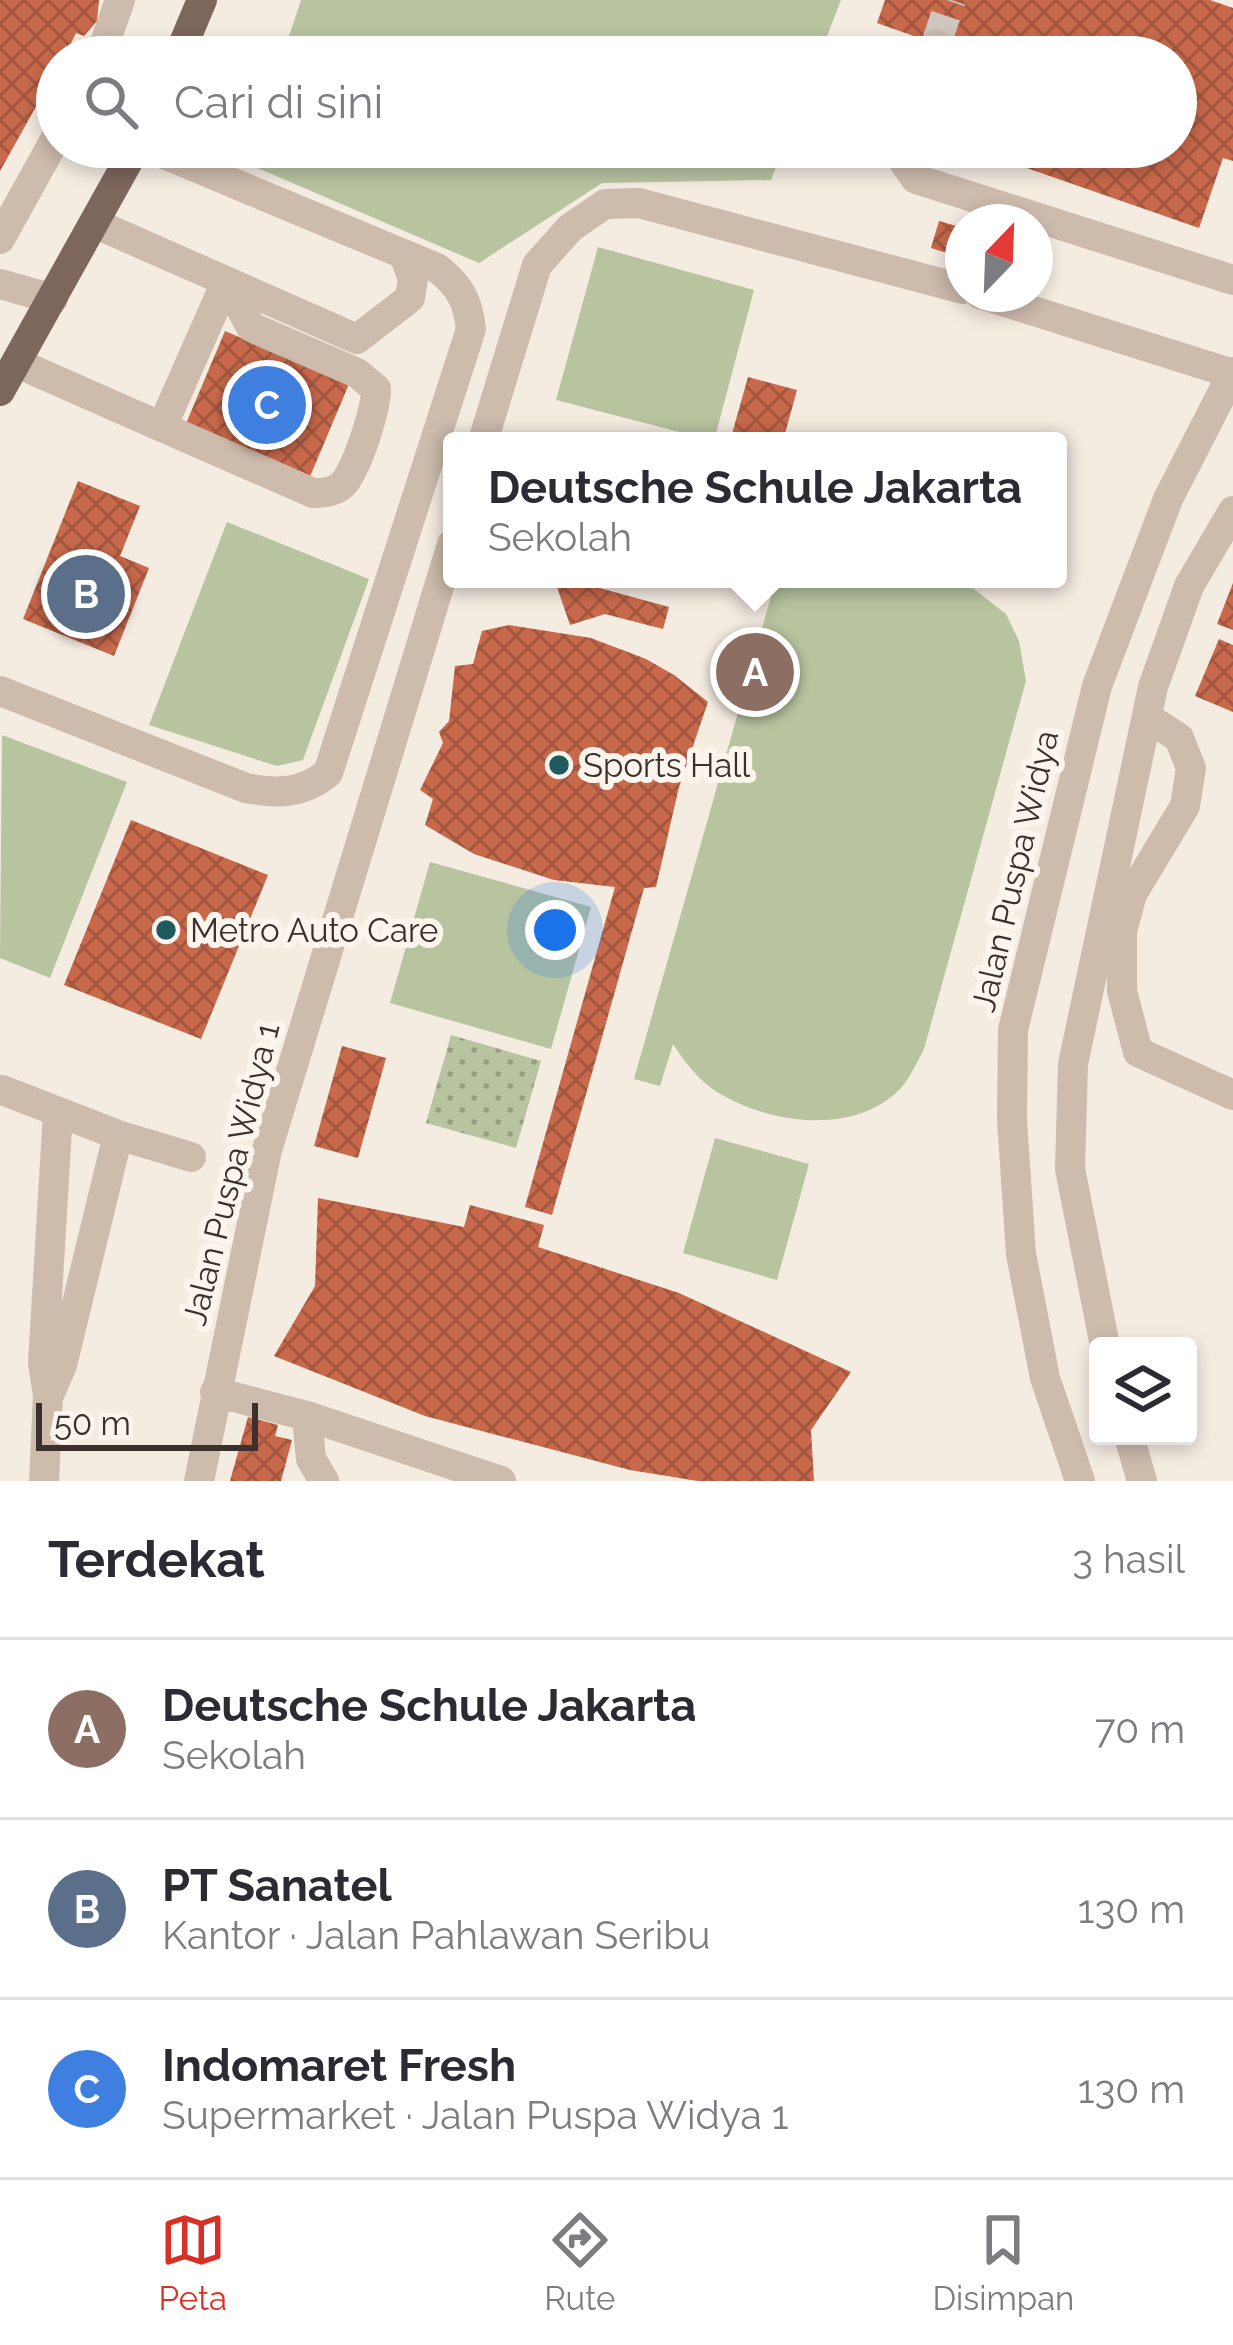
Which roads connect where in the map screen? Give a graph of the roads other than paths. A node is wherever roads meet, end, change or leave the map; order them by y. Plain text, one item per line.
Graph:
1 (120, 0) edge
2 (202, 0) edge
3 (107, 36) edge
4 (187, 36) edge
5 (39, 168) edge
6 (125, 168) edge
7 (197, 168) edge
8 (909, 168) edge
9 (94, 224) junction
10 (0, 239) edge
11 (404, 254) junction
12 (1233, 280) edge
13 (226, 282) junction
14 (0, 284) edge
15 (945, 285) edge
16 (53, 298) junction
17 (1037, 312) edge
18 (17, 363) junction
19 (1232, 373) edge
20 (0, 391) edge
21 (162, 427) junction
22 (486, 432) edge
23 (1233, 512) edge
24 (443, 573) edge
25 (0, 691) edge
26 (1147, 717) junction
27 (2, 1090) edge
28 (1233, 1095) edge
29 (58, 1112) junction
30 (118, 1135) junction
31 (191, 1156) dead end
32 (1103, 1337) edge
33 (215, 1392) junction
34 (48, 1396) junction
35 (307, 1416) junction
36 (1132, 1445) edge
37 (44, 1481) edge
38 (199, 1481) edge
39 (325, 1481) edge
40 (501, 1481) edge
41 (1080, 1481) edge
42 (1142, 1481) edge

1 - 3 street
2 - 4 main road
5 - 10 street
6 - 9 main road
7 - 11 street
8 - 12 street
9 - 13 street
9 - 16 main road
11 - 13 street
11 - 25 street
13 - 21 street
13 - 21 street
14 - 16 street
15 - 22 street
16 - 18 main road
17 - 19 street
18 - 20 main road
18 - 21 street
19 - 41 street, Jalan Puspa Widya
23 - 26 street
24 - 33 street, Jalan Puspa Widya 1
26 - 28 street
26 - 32 street
27 - 29 street
29 - 30 street
29 - 34 street
30 - 31 street
30 - 34 street
33 - 35 street
33 - 38 street, Jalan Puspa Widya 1
34 - 37 street
35 - 39 street
35 - 40 street
36 - 42 street

